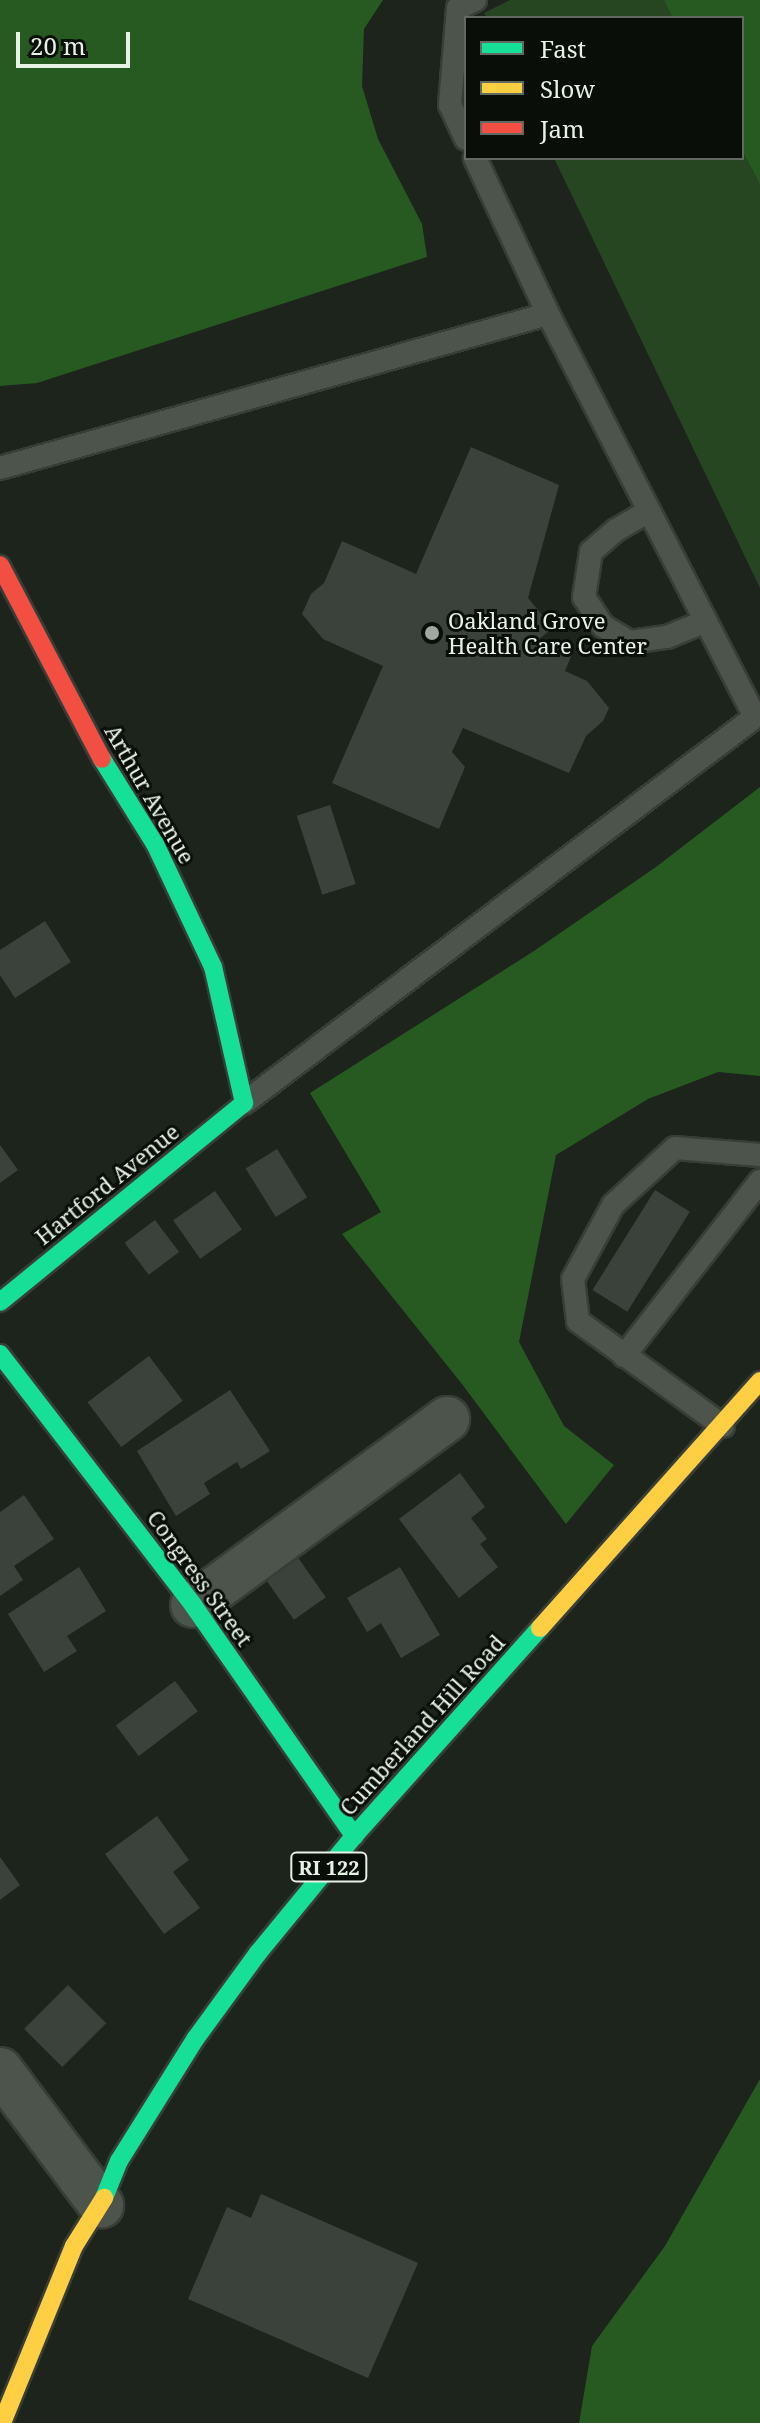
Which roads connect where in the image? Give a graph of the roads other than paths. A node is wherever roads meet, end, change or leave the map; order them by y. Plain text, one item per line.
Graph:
1 (475, 0) edge
2 (464, 135) edge
3 (476, 160) edge
4 (548, 314) junction
5 (0, 468) edge
6 (649, 511) junction
7 (0, 565) edge
8 (706, 621) junction
9 (244, 1103) junction
10 (760, 1155) edge
11 (760, 1181) edge
12 (0, 1302) edge
13 (0, 1354) edge
14 (624, 1356) junction
15 (760, 1381) edge
16 (447, 1419) dead end
17 (723, 1426) junction
18 (193, 1605) junction
19 (354, 1836) junction
20 (0, 2070) edge
21 (101, 2205) junction
22 (2, 2423) edge

1 - 2 lane
3 - 4 lane
4 - 5 lane
4 - 6 lane
6 - 8 lane
6 - 8 lane
7 - 9 street, Arthur Avenue
8 - 9 lane
9 - 12 street, Hartford Avenue
10 - 14 lane
11 - 14 lane
13 - 18 street, Congress Street
14 - 17 lane
15 - 17 street, Cumberland Hill Road / RI 122
16 - 18 street
17 - 19 street, Cumberland Hill Road / RI 122
18 - 19 street, Congress Street
19 - 21 street, Cumberland Hill Road / RI 122
20 - 21 street
21 - 22 street, Cumberland Hill Road / RI 122

